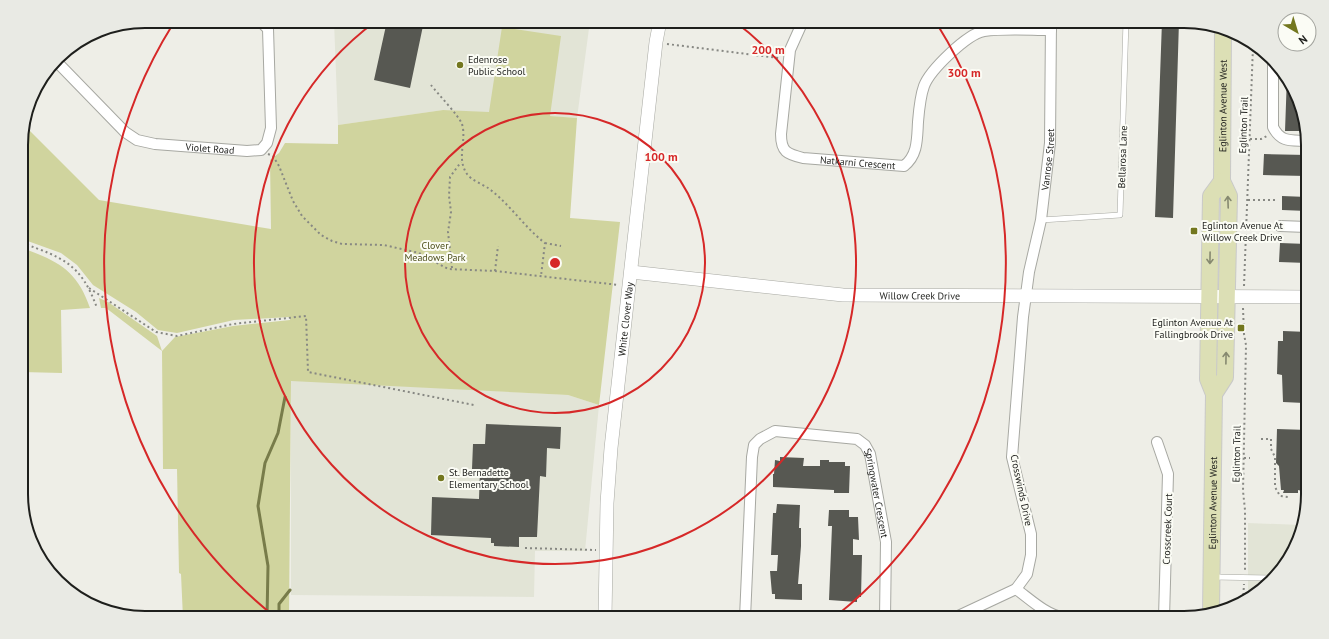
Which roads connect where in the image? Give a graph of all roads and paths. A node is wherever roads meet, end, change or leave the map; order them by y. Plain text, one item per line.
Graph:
1 (266, 28) edge
2 (659, 28) edge
3 (800, 28) edge
4 (1016, 28) edge
5 (1051, 28) edge
6 (1126, 28) edge
7 (1223, 35) edge
8 (656, 42) junction
9 (1253, 51) edge
10 (788, 60) junction
11 (59, 65) edge
12 (1273, 69) edge
13 (431, 85) dead end
14 (1275, 132) junction
15 (1250, 139) junction
16 (1301, 141) edge
17 (261, 150) junction
18 (461, 162) junction
19 (1222, 181) junction
20 (1248, 200) junction
21 (1278, 200) dead end
22 (1041, 220) junction
23 (1280, 226) dead end
24 (1301, 227) edge
25 (546, 243) junction
26 (28, 245) edge
27 (498, 246) dead end
28 (561, 246) dead end
29 (452, 269) junction
30 (495, 271) junction
31 (631, 272) junction
32 (541, 276) junction
33 (1244, 276) dead end
34 (630, 287) junction
35 (89, 288) junction
36 (1026, 295) junction
37 (1209, 296) junction
38 (1227, 296) junction
39 (1301, 297) edge
40 (97, 308) dead end
41 (1243, 308) dead end
42 (1214, 394) junction
43 (474, 405) dead end
44 (1261, 439) dead end
45 (1158, 442) dead end
46 (1244, 458) junction
47 (1250, 458) dead end
48 (1288, 497) dead end
49 (525, 548) dead end
50 (606, 550) junction
51 (1212, 577) junction
52 (1245, 578) junction
53 (1266, 578) edge
54 (1016, 589) junction
55 (1244, 594) edge
56 (1211, 608) edge
57 (605, 611) edge
58 (745, 611) edge
59 (885, 611) edge
60 (969, 611) edge
61 (1046, 611) edge
62 (1164, 611) edge

1 - 17 street
2 - 8 street, White Clover Way
3 - 10 street, Natkarni Crescent
4 - 10 street, Natkarni Crescent
5 - 22 street, Vanrose Street
6 - 22 lane, Bellarosa Lane
7 - 19 main road, Eglinton Avenue West
8 - 10 path
8 - 31 street, White Clover Way
9 - 15 path, Eglinton Trail
11 - 17 street, Violet Road
12 - 14 street
13 - 18 path
14 - 15 path
14 - 16 street
15 - 20 path, Eglinton Trail
17 - 29 path
18 - 25 path
18 - 29 path
19 -> 37 main road, Eglinton Avenue West
38 -> 19 main road, Eglinton Avenue West
20 - 21 path
20 - 33 path, Eglinton Trail
22 - 36 street, Vanrose Street
23 - 24 street
25 - 28 path
25 - 32 path
26 - 35 path
27 - 30 path
29 - 30 path
30 - 32 path
31 - 34 street, White Clover Way
31 - 36 street, Willow Creek Drive
32 - 34 path
34 - 50 street, White Clover Way
35 - 40 path
35 - 43 path
36 - 37 street, Willow Creek Drive
36 - 54 street, Crosswinds Drive
37 - 38 street, Willow Creek Drive
37 - 42 main road, Eglinton Avenue West
38 - 39 street, Willow Creek Drive
42 -> 38 main road, Eglinton Avenue West
41 - 46 path, Eglinton Trail
42 - 51 main road, Eglinton Avenue West
44 - 48 path
45 - 62 street, Crosscreek Court
46 - 47 path
46 - 52 path, Eglinton Trail
49 - 50 path
50 - 57 street, White Clover Way
51 - 52 lane
51 - 56 main road, Eglinton Avenue West
52 - 53 lane
52 - 55 path, Eglinton Trail
54 - 60 street
54 - 61 street
58 - 59 street, Springwater Crescent

